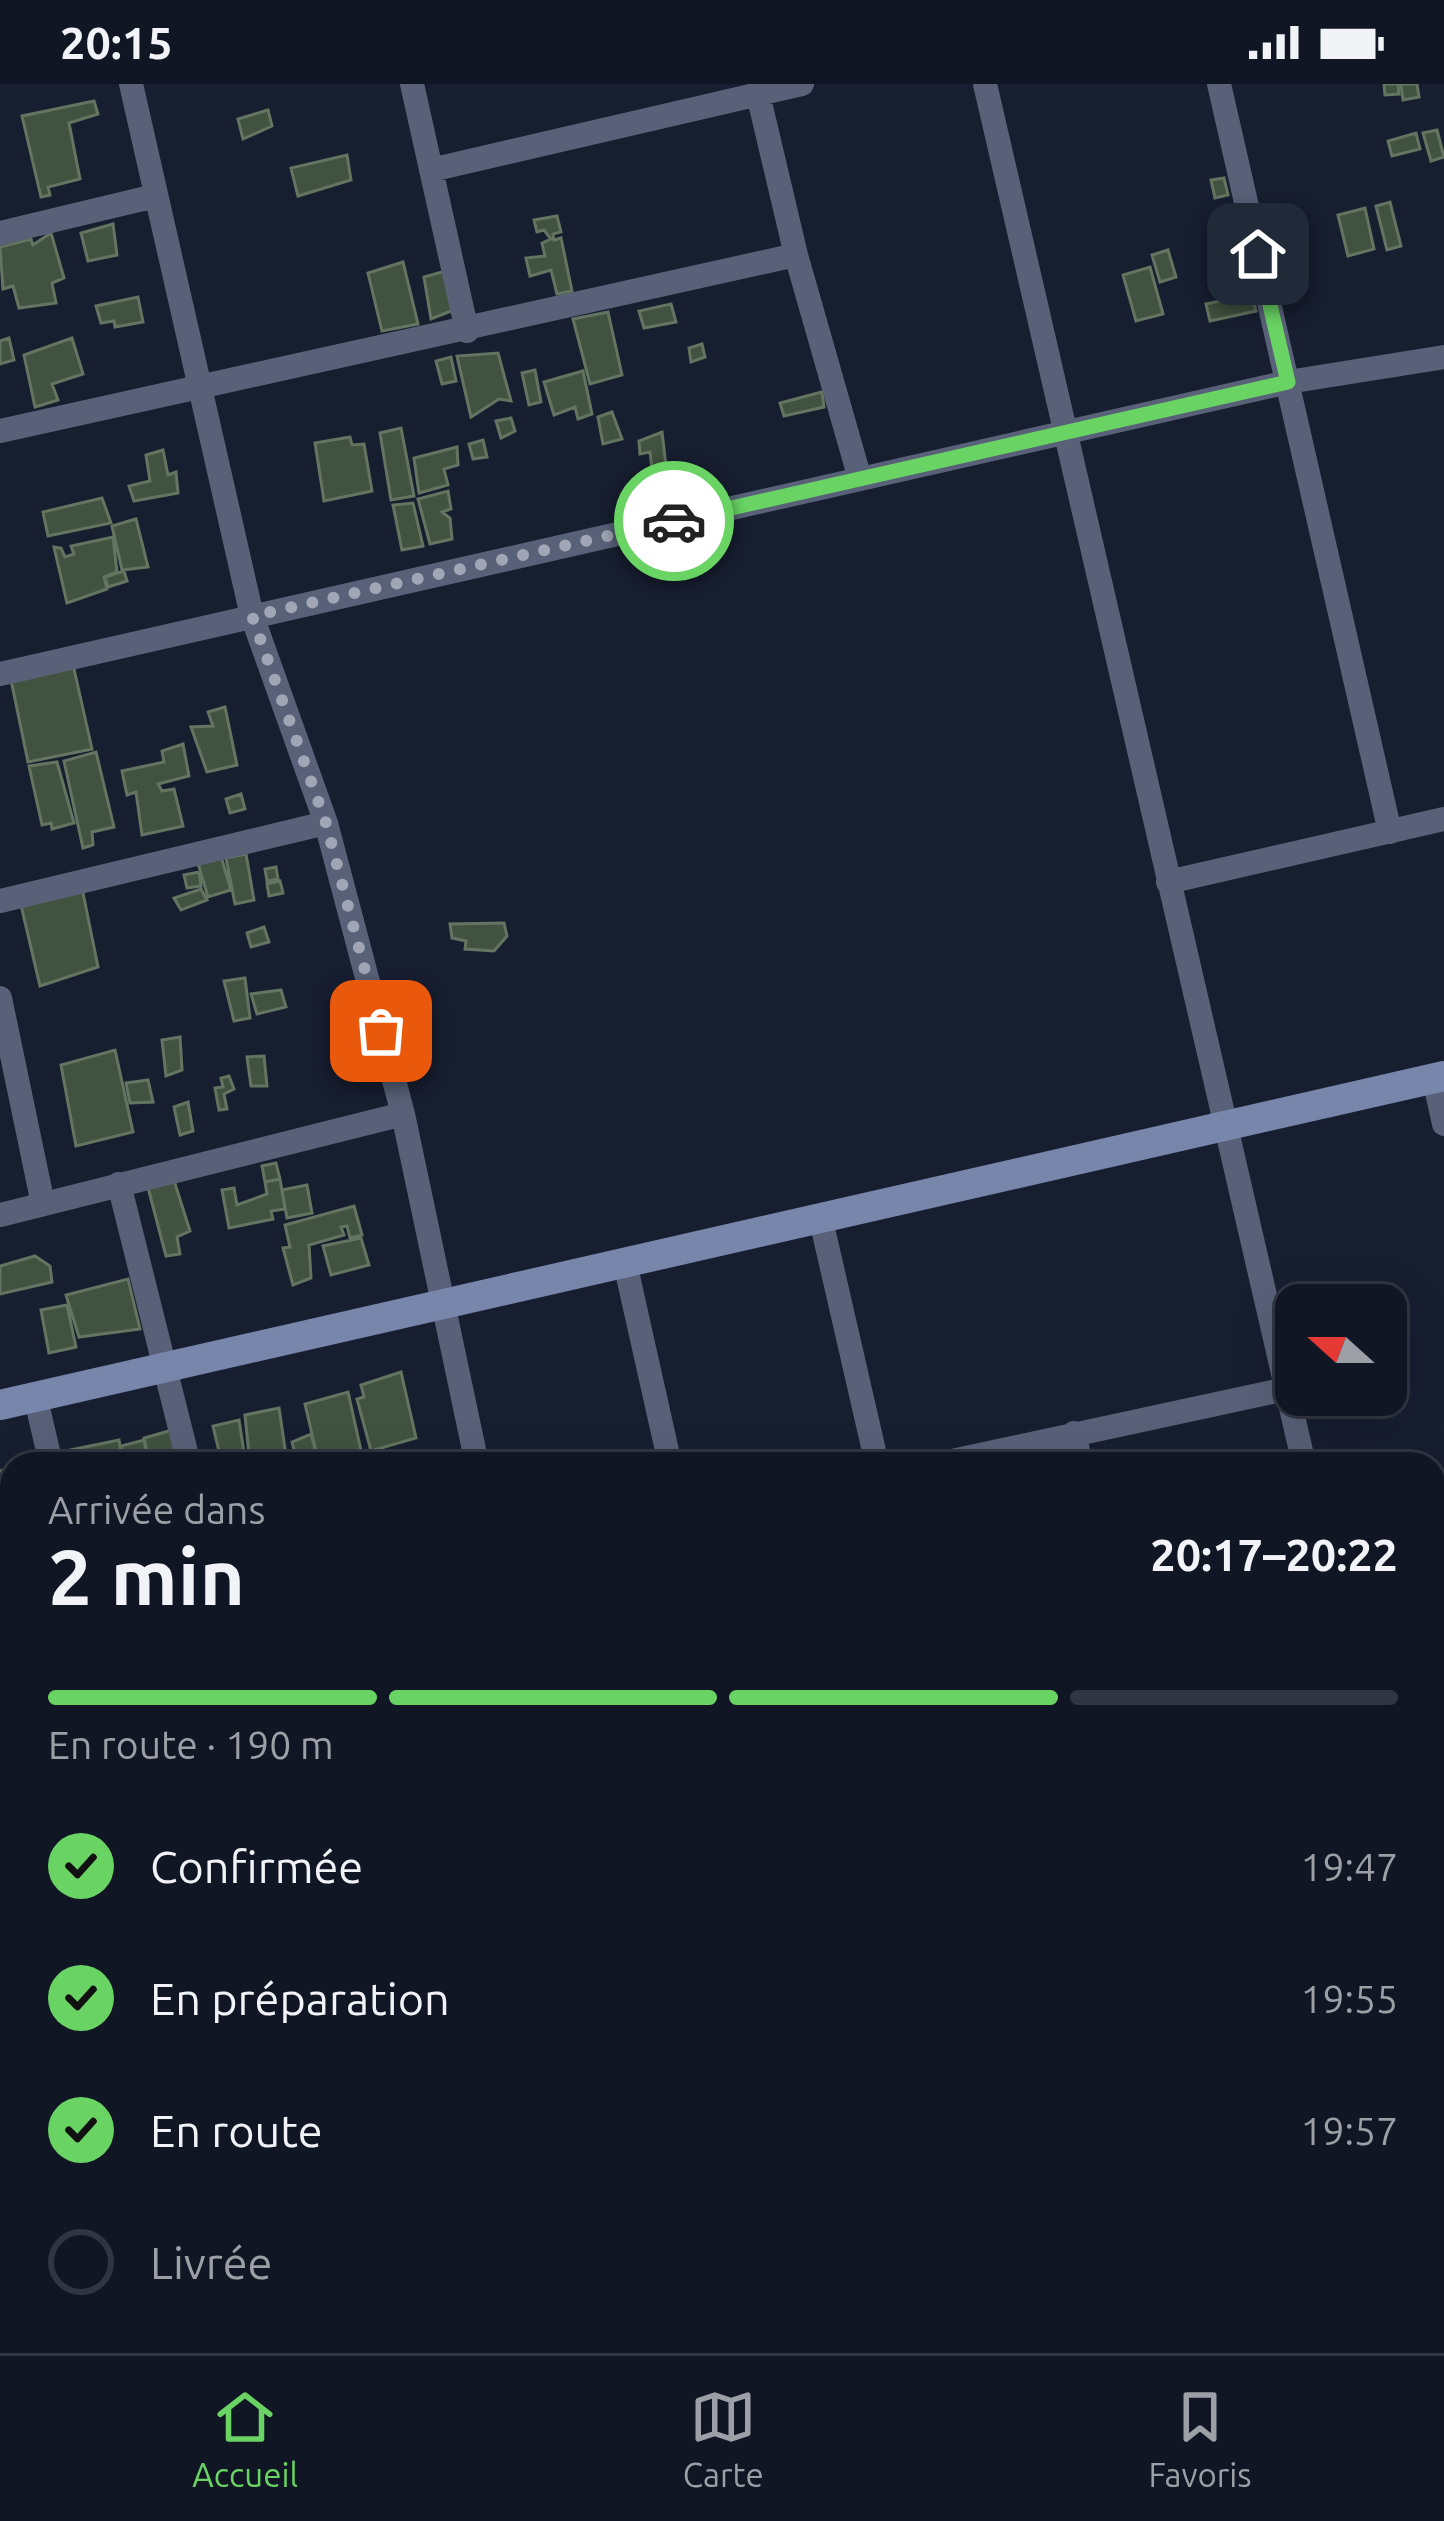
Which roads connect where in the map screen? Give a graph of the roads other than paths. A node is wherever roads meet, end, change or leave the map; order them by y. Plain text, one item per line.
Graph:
1 (131, 84) edge
2 (412, 84) edge
3 (802, 84) edge
4 (985, 84) edge
5 (1219, 84) edge
6 (758, 94) junction
7 (431, 170) junction
8 (155, 196) junction
9 (0, 232) edge
10 (796, 255) junction
11 (467, 331) junction
12 (1444, 357) edge
13 (1288, 382) junction
14 (200, 384) junction
15 (0, 431) edge
16 (1066, 434) junction
17 (860, 479) junction
18 (252, 616) junction
19 (0, 674) edge
20 (1444, 819) edge
21 (326, 823) junction
22 (1390, 832) junction
23 (1168, 882) junction
24 (0, 902) edge
25 (0, 998) edge
26 (1439, 1078) edge
27 (9, 1083) edge
28 (403, 1114) junction
29 (1444, 1124) edge
30 (1226, 1126) junction
31 (119, 1184) junction
32 (43, 1204) junction
33 (0, 1214) edge
34 (821, 1220) junction
35 (625, 1263) junction
36 (442, 1307) junction
37 (1275, 1341) edge
38 (166, 1370) junction
39 (1275, 1391) edge
40 (35, 1395) junction
41 (0, 1405) edge
42 (1292, 1416) edge
43 (1074, 1433) junction
44 (47, 1452) edge
45 (186, 1452) edge
46 (474, 1452) edge
47 (667, 1452) edge
48 (874, 1452) edge
49 (991, 1452) edge
50 (1078, 1452) edge
51 (1301, 1452) edge

1 - 8 street
2 - 7 street
3 - 6 street
4 - 16 street
5 - 13 street
6 - 7 street
6 - 10 street
7 - 11 street
8 - 9 street
8 - 14 street
10 - 11 street
10 - 17 street
11 - 14 street
12 - 13 street
13 - 16 street
13 - 22 street
14 - 15 street
14 - 18 street
16 - 17 street
16 - 23 street
17 - 18 street
18 - 19 street
18 - 21 street
20 - 22 street
21 - 24 street
21 - 28 street
22 - 23 street
23 - 30 street
25 - 27 street
26 - 29 street
26 - 30 main road
27 - 32 street
28 - 31 street
28 - 36 street
30 - 34 main road
30 - 37 street
31 - 32 street
31 - 38 street
32 - 33 street
34 - 35 main road
34 - 48 street
35 - 36 main road
35 - 47 street
36 - 38 main road
36 - 46 street
38 - 40 main road
38 - 45 street
39 - 43 street
40 - 41 main road
40 - 44 street
42 - 51 street
43 - 49 street
43 - 50 street

